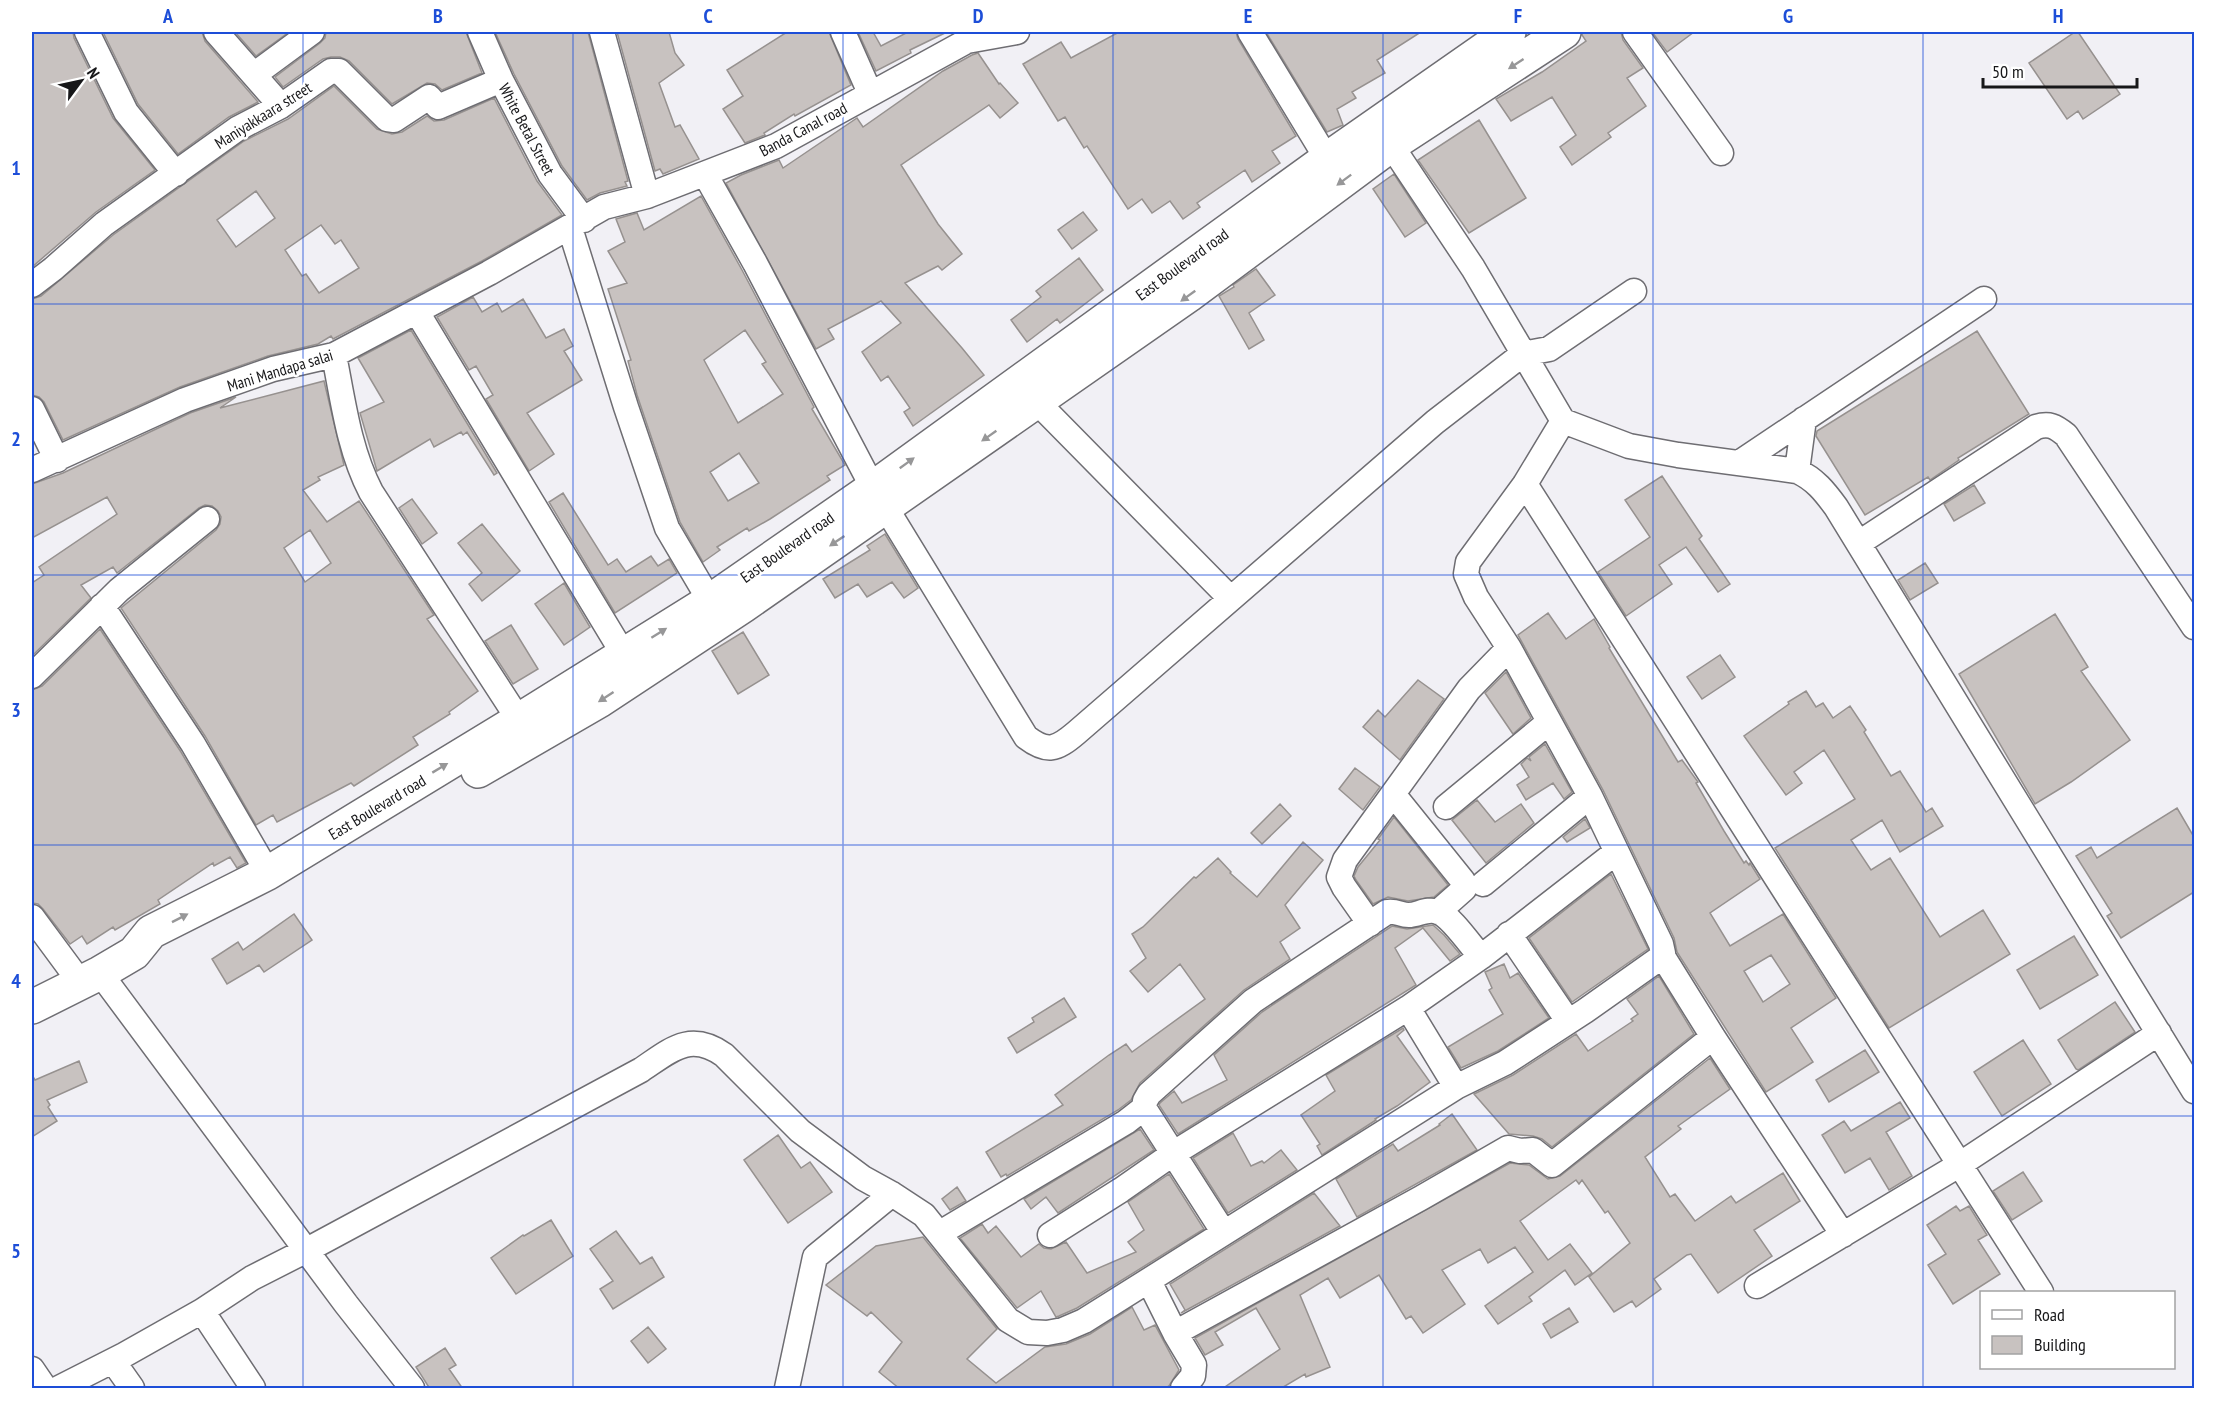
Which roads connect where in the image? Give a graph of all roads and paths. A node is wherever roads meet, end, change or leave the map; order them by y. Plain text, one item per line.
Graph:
1 (87, 32) edge
2 (216, 32) edge
3 (312, 32) edge
4 (480, 32) edge
5 (602, 32) edge
6 (843, 32) edge
7 (1017, 32) edge
8 (1250, 32) edge
9 (1509, 32) edge
10 (1564, 32) edge
11 (1635, 32) edge
12 (255, 74) junction
13 (501, 80) junction
14 (870, 93) junction
15 (281, 106) junction
16 (1391, 145) junction
17 (1721, 153) dead end
18 (1327, 159) junction
19 (176, 174) junction
20 (705, 174) junction
21 (647, 196) junction
22 (577, 224) junction
23 (32, 285) edge
24 (1634, 291) dead end
25 (1984, 300) dead end
26 (417, 312) junction
27 (1523, 354) junction
28 (333, 355) junction
29 (1037, 402) junction
30 (32, 409) edge
31 (1804, 419) junction
32 (1563, 421) junction
33 (57, 460) junction
34 (1739, 463) junction
35 (32, 470) edge
36 (1797, 471) junction
37 (1525, 484) junction
38 (879, 498) junction
39 (207, 519) dead end
40 (1859, 543) junction
41 (1230, 598) junction
42 (710, 600) junction
43 (102, 606) junction
44 (2194, 627) edge
45 (1509, 648) junction
46 (624, 655) junction
47 (32, 676) edge
48 (519, 720) junction
49 (1550, 722) junction
50 (1393, 794) junction
51 (1590, 796) junction
52 (1446, 807) dead end
53 (1616, 853) junction
54 (268, 873) junction
55 (1483, 884) dead end
56 (1438, 912) junction
57 (32, 916) edge
58 (1370, 924) junction
59 (1509, 934) junction
60 (134, 953) junction
61 (1662, 955) junction
62 (1481, 957) junction
63 (90, 977) junction
64 (32, 1007) edge
65 (1408, 1008) junction
66 (1568, 1021) junction
67 (2159, 1033) junction
68 (1713, 1037) junction
69 (1456, 1087) junction
70 (2194, 1091) edge
71 (1144, 1108) junction
72 (1174, 1153) junction
73 (1959, 1165) junction
74 (892, 1194) junction
75 (939, 1233) junction
76 (1224, 1233) junction
77 (1050, 1235) dead end
78 (1843, 1235) junction
79 (307, 1250) junction
80 (1149, 1281) junction
81 (1757, 1286) dead end
82 (2040, 1291) edge
83 (202, 1311) junction
84 (1175, 1333) junction
85 (113, 1361) junction
86 (32, 1369) edge
87 (45, 1389) edge
88 (59, 1389) edge
89 (132, 1389) edge
90 (253, 1389) edge
91 (412, 1389) edge
92 (787, 1389) edge
93 (1184, 1389) edge

1 - 19 street
2 - 12 street
3 - 12 street
4 - 13 street, White Betal Street
5 - 21 street
6 - 14 street
7 - 14 street, Banda Canal road
8 - 18 street
9 - 18 main road, East Boulevard road
10 -> 16 main road
11 - 17 street
12 - 15 street
13 - 15 street, Maniyakkaara street
13 - 22 street, White Betal Street
14 - 20 street, Banda Canal road
15 - 19 street, Maniyakkaara street
16 - 27 street
16 -> 29 main road
38 -> 18 main road, East Boulevard road
19 - 23 street, Maniyakkaara street
20 - 21 street, Banda Canal road
20 - 38 street
21 - 22 street, Banda Canal road
22 - 26 street, Mani Mandapa salai
22 - 42 street, White Betal Street
24 - 27 street
25 - 31 street
26 - 28 street, Mani Mandapa salai
26 - 46 street
27 - 32 street
27 - 41 street
28 - 33 street, Mani Mandapa salai
28 - 48 street
29 -> 38 main road
29 - 41 street
30 - 33 street
31 - 34 street
31 - 36 street
32 - 34 street
32 - 37 street
33 - 35 street, Mani Mandapa salai
34 - 36 street
36 - 40 street
37 - 45 street
37 - 73 street
38 - 41 street
38 - 42 main road, East Boulevard road
38 -> 60 main road
39 - 43 street
40 - 44 street
40 - 67 street
46 -> 42 main road, East Boulevard road
43 - 47 street
43 - 54 street
45 - 49 street
45 - 50 street
46 - 48 main road, East Boulevard road
54 -> 48 main road, East Boulevard road
49 - 51 street
49 - 52 street
50 - 56 street
50 - 58 street
51 - 53 street
51 - 55 street
53 - 59 street
53 - 61 street
60 -> 54 main road, East Boulevard road
56 - 58 street
56 - 62 street
57 - 63 street
58 - 71 street
59 - 62 street
59 - 66 street
60 - 63 main road, East Boulevard road
61 - 66 street
61 - 68 street
62 - 65 street
63 - 64 main road, East Boulevard road
63 - 79 street
65 - 69 street
65 - 72 street
66 - 69 street
67 - 70 street
67 - 73 street
68 - 78 street
68 - 84 street
69 - 76 street
71 - 72 street
71 - 75 street
72 - 76 street
72 - 77 street
73 - 78 street
73 - 82 street
74 - 75 street
74 - 79 street
74 - 92 street
75 - 80 street
76 - 80 street
78 - 81 street
79 - 83 street
79 - 91 street
80 - 84 street
83 - 85 street
83 - 90 street
84 - 93 street
85 - 88 street
85 - 89 street
86 - 87 street

